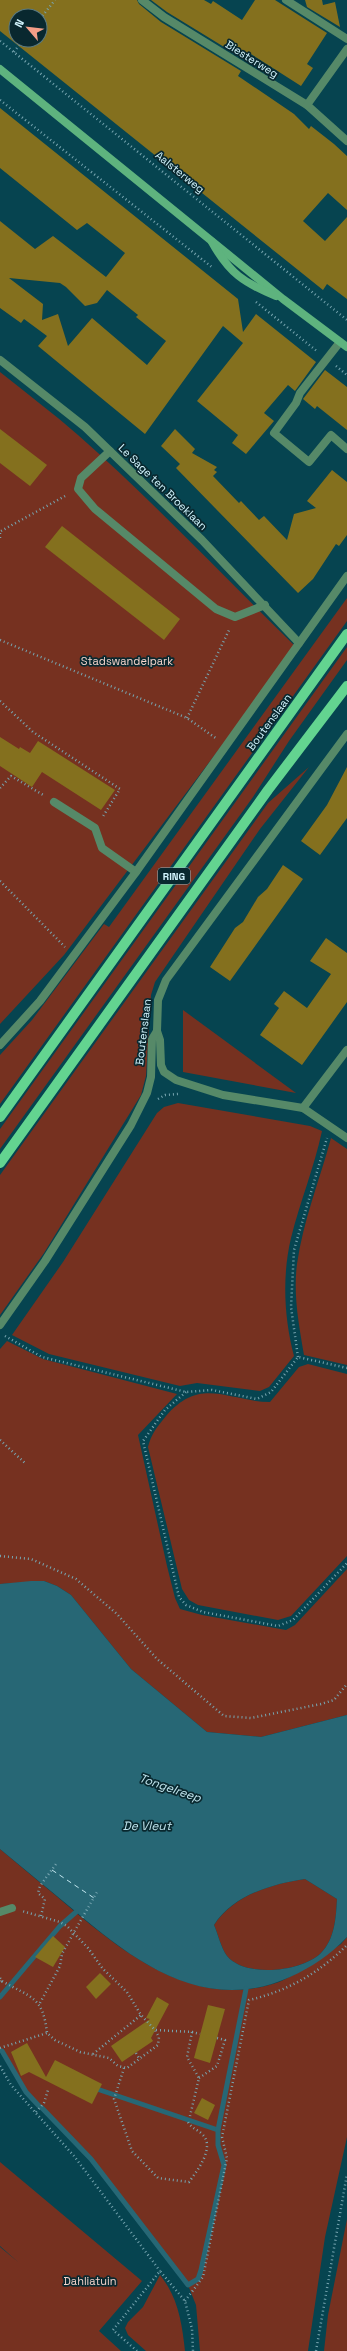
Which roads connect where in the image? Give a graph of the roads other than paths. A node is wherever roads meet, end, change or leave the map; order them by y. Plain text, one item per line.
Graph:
1 (142, 0) edge
2 (286, 0) edge
3 (347, 39) edge
4 (347, 49) edge
5 (0, 69) edge
6 (0, 76) edge
7 (17, 82) junction
8 (307, 105) junction
9 (347, 141) edge
10 (340, 342) junction
11 (347, 347) edge
12 (0, 360) edge
13 (347, 449) edge
14 (110, 450) junction
15 (347, 576) edge
16 (265, 605) junction
17 (347, 634) edge
18 (300, 642) junction
19 (347, 686) edge
20 (347, 734) edge
21 (54, 802) road end
22 (136, 872) junction
23 (157, 1031) junction
24 (0, 1045) edge
25 (347, 1050) edge
26 (303, 1108) junction
27 (0, 1117) edge
28 (347, 1138) edge
29 (0, 1163) edge
30 (0, 1325) edge
31 (12, 1908) road end
32 (0, 1912) edge

1 - 8 street, Biesterweg
2 - 3 street
4 - 8 street
5 - 7 main road
6 - 7 main road
7 - 10 main road
8 - 9 street, Biesterweg
10 - 11 main road
10 - 13 street
12 - 14 street, Le Sage ten Broeklaan
14 - 16 street, Le Sage ten Broeklaan
14 - 16 street
15 - 18 street, Boutenslaan
16 - 18 street, Le Sage ten Broeklaan
17 - 27 main road, Boutenslaan / RING
18 - 22 street, Boutenslaan
19 - 29 main road, RING
20 - 23 street, Boutenslaan
21 - 22 street
22 - 24 street, Boutenslaan
23 - 26 street
23 - 30 street, Boutenslaan
25 - 26 street
26 - 28 street
31 - 32 street

